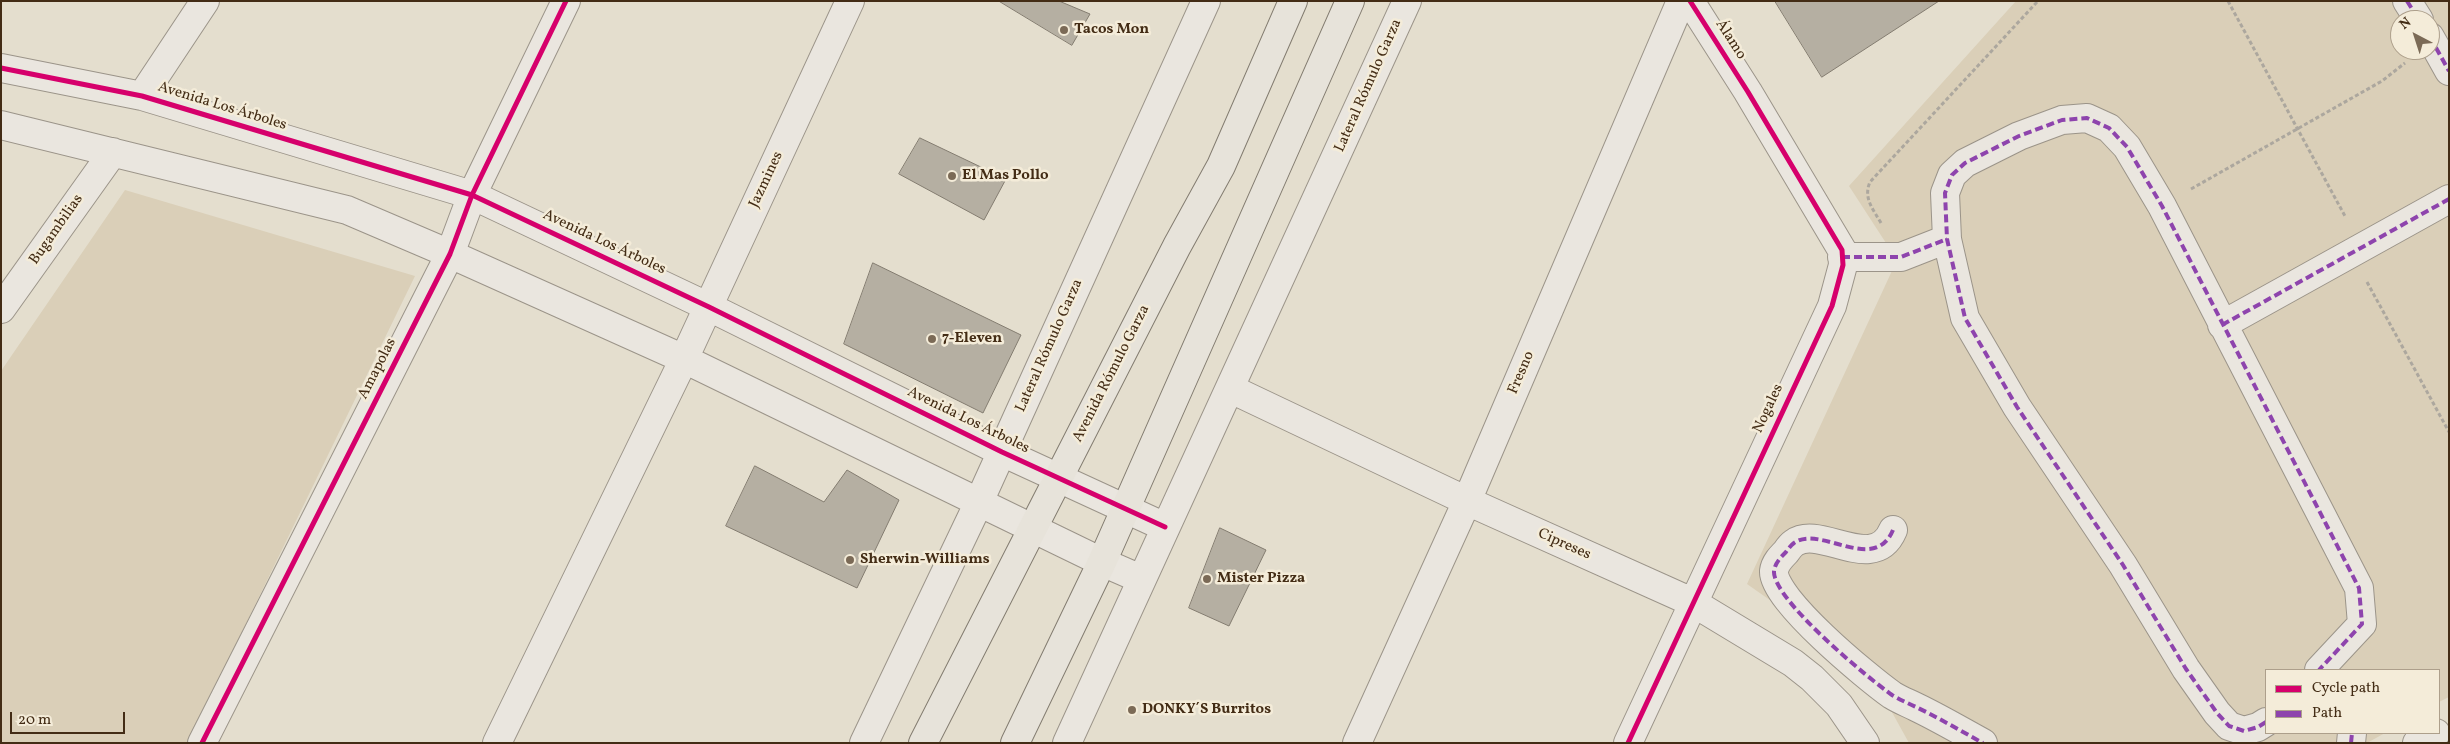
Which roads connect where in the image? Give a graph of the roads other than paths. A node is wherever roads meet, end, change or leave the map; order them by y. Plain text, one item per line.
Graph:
1 (205, 1) edge
2 (566, 1) edge
3 (850, 1) edge
4 (1206, 1) edge
5 (1293, 1) edge
6 (1350, 1) edge
7 (1407, 1) edge
8 (1681, 1) edge
9 (1690, 1) edge
10 (2440, 55) edge
11 (1, 68) edge
12 (2449, 71) edge
13 (142, 96) junction
14 (1, 125) edge
15 (113, 152) junction
16 (472, 195) junction
17 (2449, 199) edge
18 (1947, 239) junction
19 (450, 254) junction
20 (1842, 257) junction
21 (709, 306) junction
22 (1, 309) edge
23 (2222, 325) junction
24 (684, 358) junction
25 (1231, 390) junction
26 (1002, 452) junction
27 (1059, 478) junction
28 (979, 502) junction
29 (1467, 502) junction
30 (1126, 509) junction
31 (1165, 526) junction
32 (1032, 529) junction
33 (1893, 530) dead end
34 (1102, 562) junction
35 (1141, 578) junction
36 (1692, 602) junction
37 (2323, 669) edge
38 (2265, 723) edge
39 (2433, 734) edge
40 (202, 743) edge
41 (497, 743) edge
42 (864, 743) edge
43 (923, 743) edge
44 (1015, 743) edge
45 (1067, 743) edge
46 (1356, 743) edge
47 (1628, 743) edge
48 (1865, 743) edge
49 (1983, 743) edge
50 (2417, 743) edge

1 - 13 street
2 - 16 street, Amapolas
3 - 21 street, Jazmines
4 - 26 street, Lateral Rómulo Garza
5 - 27 main road, Avenida Rómulo Garza
6 - 30 main road
7 - 25 street, Lateral Rómulo Garza
8 - 29 street, Fresno
9 - 20 street, Álamo
10 - 12 street
11 - 13 street, Avenida Los Árboles
13 - 16 street, Avenida Los Árboles
14 - 15 street
15 - 19 street
15 - 22 street, Bugambilias
16 - 19 street, Amapolas
16 - 21 street, Avenida Los Árboles
17 - 23 street
18 - 20 street
18 - 23 street
18 - 38 street
19 - 24 street
19 - 40 street, Amapolas
20 - 36 street, Nogales
21 - 24 street, Jazmines
21 - 26 street, Avenida Los Árboles
23 - 37 street
24 - 28 street
24 - 41 street, Jazmines
25 - 29 street, Cipreses
25 - 31 street, Lateral Rómulo Garza
26 - 27 street, Avenida Los Árboles
26 - 28 street, Lateral Rómulo Garza
27 - 30 street, Avenida Los Árboles
27 - 32 main road, Avenida Rómulo Garza
28 - 32 street
28 - 42 street, Lateral Rómulo Garza
29 - 36 street, Cipreses
29 - 46 street, Fresno
30 - 31 street, Avenida Los Árboles
30 - 34 main road
31 - 35 street, Lateral Rómulo Garza
32 - 34 street
32 - 43 main road, Avenida Rómulo Garza
33 - 49 street
34 - 35 street
34 - 44 main road
35 - 45 street, Lateral Rómulo Garza
36 - 47 street, Nogales
36 - 48 street, Cipreses
39 - 50 street

